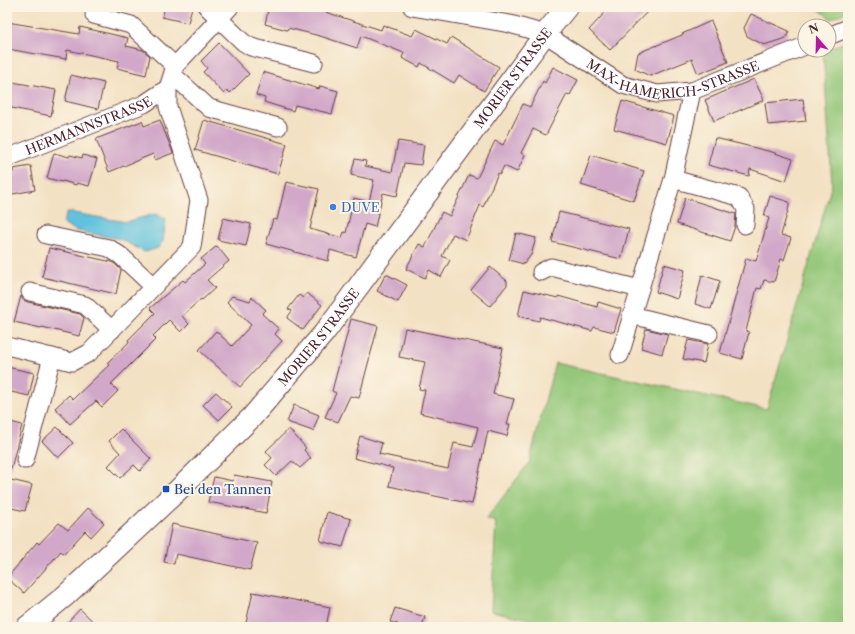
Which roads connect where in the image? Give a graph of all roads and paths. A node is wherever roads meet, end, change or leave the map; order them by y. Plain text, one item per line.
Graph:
1 (412, 7) edge
2 (567, 7) edge
3 (219, 11) edge
4 (94, 14) dead end
5 (848, 28) edge
6 (837, 33) edge
7 (545, 34) junction
8 (797, 49) edge
9 (314, 63) dead end
10 (172, 76) junction
11 (692, 91) junction
12 (278, 127) dead end
13 (7, 158) edge
14 (673, 179) junction
15 (745, 225) dead end
16 (46, 235) dead end
17 (541, 272) dead end
18 (153, 286) junction
19 (640, 289) junction
20 (30, 292) dead end
21 (632, 316) junction
22 (112, 330) junction
23 (710, 334) dead end
24 (7, 346) edge
25 (620, 355) dead end
26 (52, 357) junction
27 (25, 460) dead end
28 (27, 627) edge

1 - 7 street
2 - 7 main road, MORIER STRASSE
3 - 9 street, HERMANNSTRASSE
3 - 10 street, HERMANNSTRASSE
4 - 10 street
5 - 6 street
7 - 11 street, MAX-HAMERICH-STRASSE
7 - 28 main road, MORIER STRASSE
8 - 11 street, MAX-HAMERICH-STRASSE
10 - 12 street
10 - 13 street, HERMANNSTRASSE
10 - 18 street, HERMANNSTRASSE
11 - 14 street
14 - 15 street
14 - 19 street
16 - 18 street
17 - 19 street
18 - 22 street, HERMANNSTRASSE
19 - 21 street
20 - 22 street
21 - 23 street
21 - 25 street
22 - 26 street, HERMANNSTRASSE
24 - 26 street, HERMANNSTRASSE
26 - 27 street

